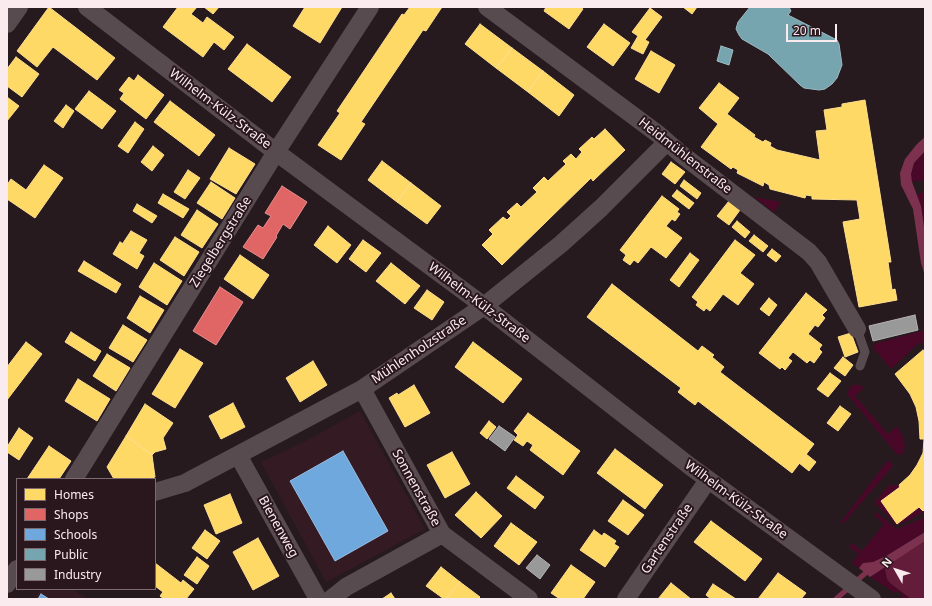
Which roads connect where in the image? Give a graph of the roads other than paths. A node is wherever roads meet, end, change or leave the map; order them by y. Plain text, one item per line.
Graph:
1 (19, 7) edge
2 (87, 7) edge
3 (370, 7) edge
4 (487, 7) edge
5 (7, 24) edge
6 (667, 142) junction
7 (276, 152) junction
8 (484, 306) junction
9 (857, 329) joint
10 (860, 366) dead end
11 (362, 390) junction
12 (238, 455) junction
13 (75, 478) edge
14 (708, 480) junction
15 (156, 492) edge
16 (442, 534) junction
17 (16, 570) edge
18 (7, 584) edge
19 (318, 599) edge
20 (331, 599) edge
21 (529, 599) edge
22 (626, 599) edge
23 (872, 599) edge

1 - 5 street
2 - 7 street, Wilhelm-Külz-Straße
3 - 7 street, Ziegelbergstraße
4 - 6 street, Heidmühlenstraße
6 - 8 street, Mühlenholzstraße
6 - 9 street, Heidmühlenstraße
7 - 8 street, Wilhelm-Külz-Straße
7 - 13 street, Ziegelbergstraße
8 - 11 street, Mühlenholzstraße
8 - 14 street, Wilhelm-Külz-Straße
9 - 10 lane
11 - 12 street, Mühlenholzstraße
11 - 16 street, Sonnenstraße
12 - 15 street, Mühlenholzstraße
12 - 19 street, Bienenweg
14 - 22 street, Gartenstraße
14 - 23 street, Wilhelm-Külz-Straße
16 - 20 street
16 - 21 street, Sonnenstraße
17 - 18 street

